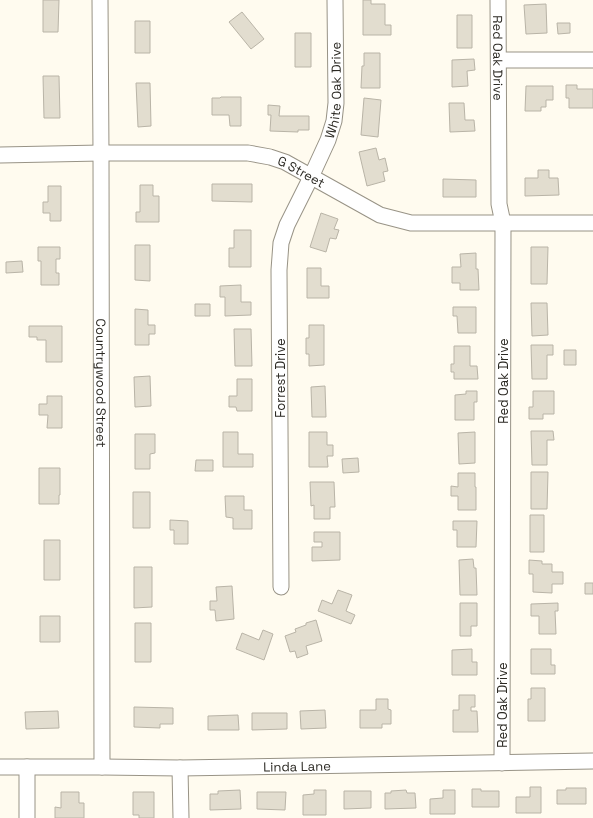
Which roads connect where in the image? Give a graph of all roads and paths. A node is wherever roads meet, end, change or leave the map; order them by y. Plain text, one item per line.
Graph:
1 (100, 0) edge
2 (335, 0) edge
3 (498, 0) edge
4 (499, 60) junction
5 (593, 60) edge
6 (101, 153) junction
7 (0, 155) edge
8 (311, 177) junction
9 (503, 223) junction
10 (593, 223) edge
11 (281, 587) dead end
12 (593, 761) edge
13 (502, 763) junction
14 (0, 767) edge
15 (27, 767) junction
16 (102, 767) junction
17 (180, 768) junction
18 (27, 818) edge
19 (181, 818) edge

1 - 6 street, Countrywood Street
2 - 8 street, White Oak Drive
3 - 4 street, Red Oak Drive
4 - 5 street
4 - 9 street, Red Oak Drive
6 - 7 street, G Street
6 - 8 street, G Street
6 - 16 street, Countrywood Street
8 - 9 street, G Street
8 - 11 street, Forrest Drive
9 - 10 street, G Street
9 - 13 street, Red Oak Drive
12 - 13 street, Linda Lane
13 - 17 street, Linda Lane
14 - 15 street, Linda Lane
15 - 16 street, Linda Lane
15 - 18 street
16 - 17 street, Linda Lane
17 - 19 street

